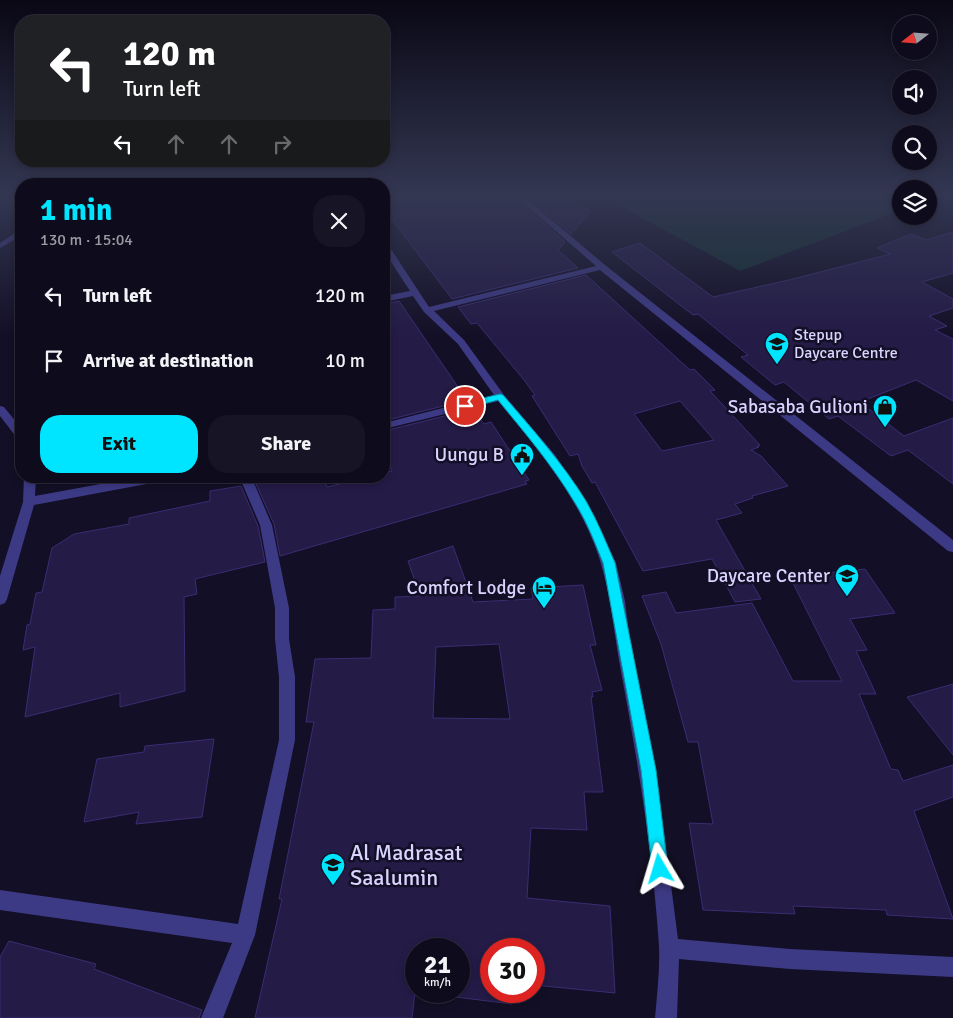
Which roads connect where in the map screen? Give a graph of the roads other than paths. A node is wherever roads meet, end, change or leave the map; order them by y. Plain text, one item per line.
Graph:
1 (572, 242) edge
2 (390, 254) edge
3 (602, 267) junction
4 (415, 293) junction
5 (390, 298) edge
6 (426, 310) junction
7 (500, 397) junction
8 (0, 408) edge
9 (390, 424) edge
10 (15, 428) edge
11 (30, 483) edge
12 (131, 483) edge
13 (248, 483) edge
14 (29, 502) junction
15 (953, 547) edge
16 (0, 599) edge
17 (0, 900) edge
18 (245, 935) junction
19 (669, 948) junction
20 (953, 967) edge
21 (212, 1018) edge
22 (666, 1018) edge

1 - 3 street
2 - 4 street
3 - 6 street
3 - 15 street
4 - 5 street
4 - 6 street
6 - 7 street
7 - 9 street
7 - 19 street
8 - 10 street
11 - 14 street
12 - 14 street
13 - 18 street
14 - 16 street
17 - 18 street
18 - 21 street
19 - 20 street
19 - 22 street

